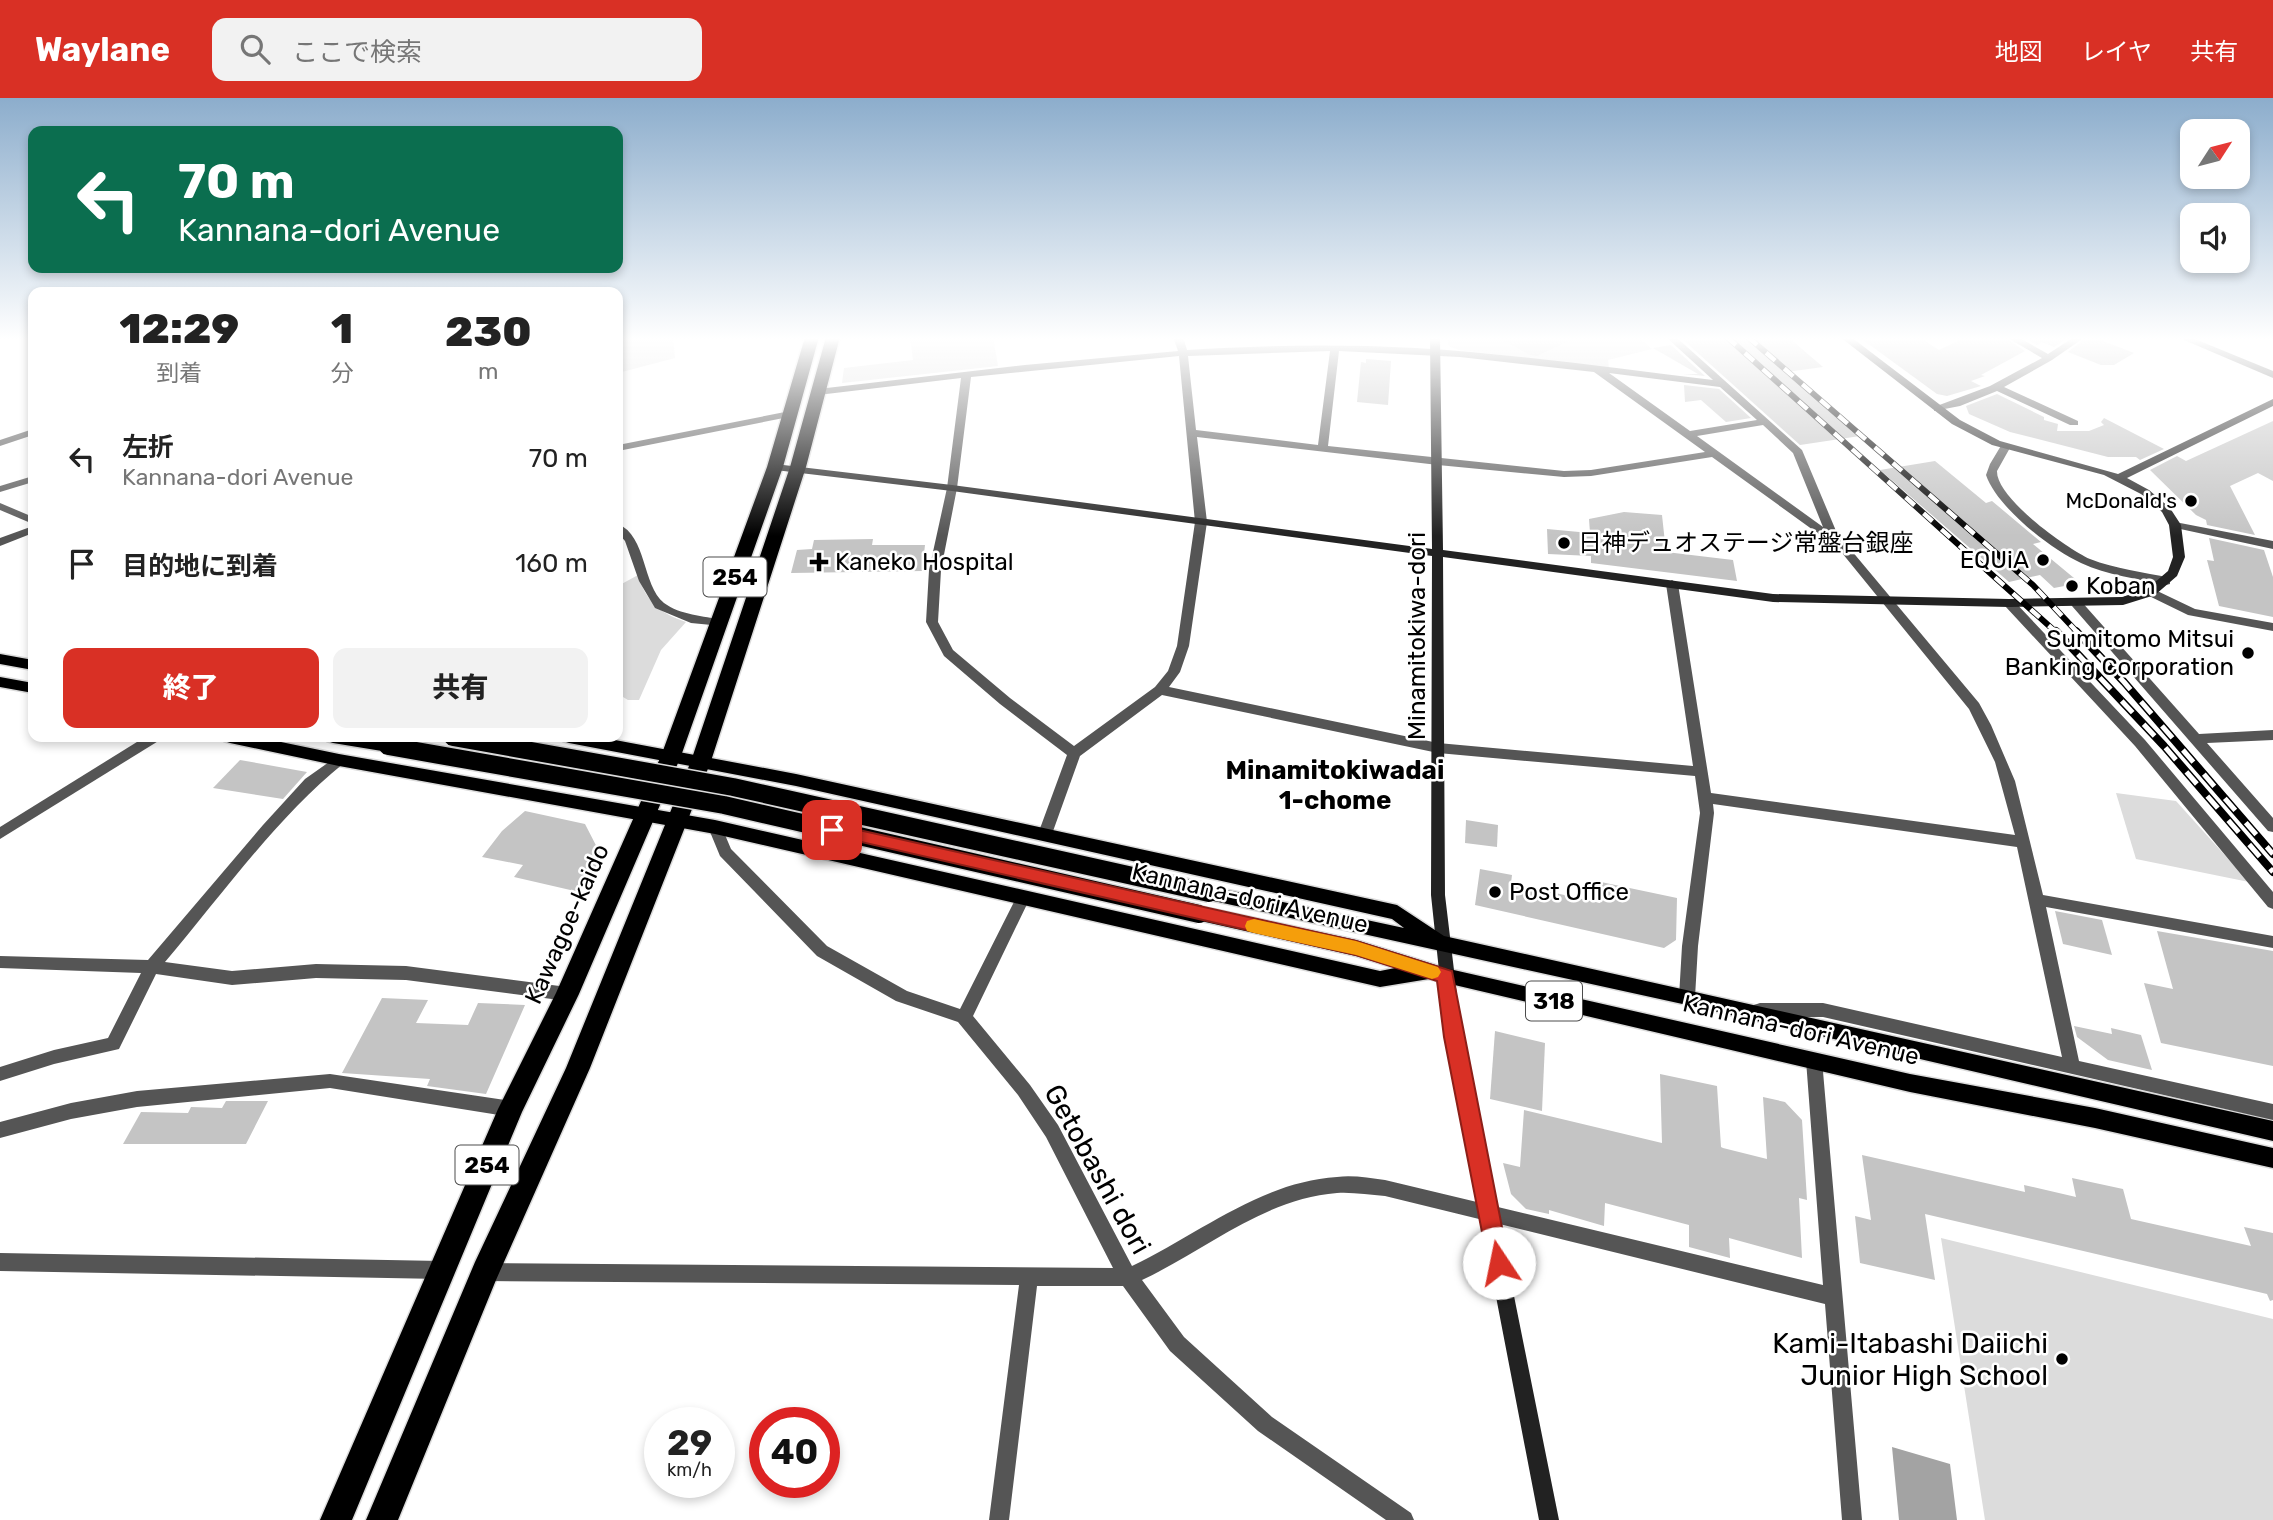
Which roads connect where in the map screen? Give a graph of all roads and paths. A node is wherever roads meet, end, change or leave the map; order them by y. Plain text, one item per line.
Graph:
1 (793, 403) edge
2 (815, 403) edge
3 (963, 403) edge
4 (1189, 403) edge
5 (1328, 403) edge
6 (1436, 403) edge
7 (1643, 403) edge
8 (1743, 403) edge
9 (1931, 403) edge
10 (1953, 403) edge
11 (2031, 403) edge
12 (2270, 403) edge
13 (1938, 409) junction
14 (790, 414) junction
15 (1764, 422) junction
16 (2074, 423) dead end
17 (1192, 433) junction
18 (28, 434) edge
19 (1686, 435) junction
20 (0, 443) edge
21 (2006, 446) junction
22 (623, 447) edge
23 (1323, 448) junction
24 (1713, 454) junction
25 (1438, 462) junction
26 (775, 467) junction
27 (798, 467) junction
28 (2121, 477) junction
29 (28, 481) edge
30 (952, 488) junction
31 (0, 489) edge
32 (0, 506) edge
33 (1821, 509) junction
34 (1796, 513) junction
35 (28, 519) edge
36 (1201, 522) junction
37 (2175, 524) junction
38 (28, 531) edge
39 (623, 532) edge
40 (1834, 540) junction
41 (0, 542) edge
42 (2273, 545) edge
43 (1438, 552) junction
44 (2166, 581) junction
45 (1672, 584) junction
46 (2151, 592) junction
47 (1887, 600) junction
48 (2009, 603) junction
49 (2076, 603) junction
50 (718, 623) junction
51 (2273, 626) edge
52 (0, 659) edge
53 (28, 664) edge
54 (0, 682) edge
55 (28, 687) edge
56 (1160, 690) junction
57 (2273, 735) edge
58 (2196, 739) junction
59 (147, 742) edge
60 (254, 742) edge
61 (364, 742) edge
62 (481, 742) edge
63 (596, 742) edge
64 (1438, 748) junction
65 (1074, 753) junction
66 (671, 756) junction
67 (339, 760) junction
68 (701, 761) junction
69 (1702, 772) junction
70 (1706, 798) junction
71 (647, 813) junction
72 (679, 820) junction
73 (715, 827) junction
74 (2273, 827) edge
75 (0, 834) edge
76 (1045, 834) junction
77 (2024, 842) junction
78 (1023, 898) junction
79 (2038, 900) junction
80 (2273, 903) edge
81 (2273, 942) edge
82 (1441, 943) junction
83 (0, 962) edge
84 (152, 967) junction
85 (1438, 974) junction
86 (568, 994) junction
87 (1687, 997) junction
88 (1744, 1010) junction
89 (964, 1017) junction
90 (1814, 1060) junction
91 (2072, 1067) junction
92 (0, 1074) edge
93 (511, 1110) junction
94 (2273, 1112) edge
95 (0, 1130) edge
96 (2273, 1131) edge
97 (2273, 1158) edge
98 (1489, 1212) junction
99 (0, 1262) edge
100 (442, 1270) junction
101 (485, 1272) junction
102 (1029, 1276) junction
103 (1128, 1277) junction
104 (1834, 1297) junction
105 (336, 1520) edge
106 (382, 1520) edge
107 (999, 1520) edge
108 (1405, 1520) edge
109 (1549, 1520) edge
110 (1852, 1520) edge

1 - 14 highway, Kawagoe-kaido / 254
2 - 27 highway, 254
3 - 30 street
4 - 17 street
5 - 23 street
6 - 25 street, Minamitokiwa-dori
7 - 19 street
8 - 15 street
9 - 13 street
10 - 13 street
11 - 16 street
12 - 28 street
13 - 21 street
14 - 22 street
14 - 26 highway, Kawagoe-kaido / 254
15 - 19 street
15 - 33 street
17 - 23 street
17 - 36 street
18 - 20 street
19 - 24 street
21 - 28 street
21 - 44 street
23 - 25 street
24 - 25 street
24 - 34 street
25 - 43 street, Minamitokiwa-dori
26 - 27 street
26 - 50 highway, Kawagoe-kaido / 254
27 - 30 street
27 - 68 highway, 254
28 - 37 street
29 - 31 street
30 - 36 street
30 - 65 street
32 - 35 street
33 - 34 street
33 - 40 street
34 - 40 street
36 - 43 street
36 - 56 street
37 - 42 street
37 - 44 street
38 - 41 street
39 - 50 street
40 - 47 street
43 - 45 street
43 - 64 street, Minamitokiwa-dori
44 - 46 street
45 - 47 street
45 - 69 street
46 - 49 street
46 - 51 street
47 - 48 street
47 - 77 street
48 - 49 street
48 - 80 street
49 - 58 street
50 - 66 highway, Kawagoe-kaido / 254
52 - 53 main road
54 - 55 main road
56 - 64 street
56 - 65 street
57 - 58 street
58 - 74 street
59 - 75 street
60 - 67 main road
61 - 85 main road, Kannana-dori Avenue / 318, bridge
62 - 82 main road, Kannana-dori Avenue / 318, bridge
63 - 66 main road
64 - 69 street
64 - 82 street, Minamitokiwa-dori
65 - 76 street
66 - 68 main road
66 - 71 highway, Kawagoe-kaido / 254
67 - 71 main road
67 - 84 street
68 - 72 highway, 254
68 - 76 main road
69 - 70 street
70 - 77 street
70 - 87 street
71 - 72 main road
71 - 86 highway, Kawagoe-kaido / 254
72 - 73 main road
72 - 101 highway, 254
73 - 78 main road
73 - 89 street
76 - 82 main road
77 - 79 street
78 - 85 main road
78 - 89 street
79 - 81 street
79 - 91 street
82 - 85 street, Minamitokiwa-dori
82 - 87 main road, Kannana-dori Avenue / 318
83 - 84 street
84 - 86 street
84 - 92 street
85 - 90 main road, Kannana-dori Avenue / 318
85 - 98 street, Minamitokiwa-dori
86 - 93 highway, Kawagoe-kaido / 254
87 - 88 main road, Kannana-dori Avenue / 318
88 - 91 street
88 - 96 main road, Kannana-dori Avenue / 318
89 - 103 street, Getobashi dori
90 - 97 main road, Kannana-dori Avenue / 318
90 - 104 street
91 - 94 street
93 - 95 street
93 - 100 highway, Kawagoe-kaido / 254
98 - 103 street
98 - 104 street
98 - 109 street, Minamitokiwa-dori
99 - 100 street
100 - 105 highway, Kawagoe-kaido / 254
101 - 102 street
101 - 106 highway, 254
102 - 103 street
102 - 107 street
103 - 108 street, Getobashi dori
104 - 110 street

